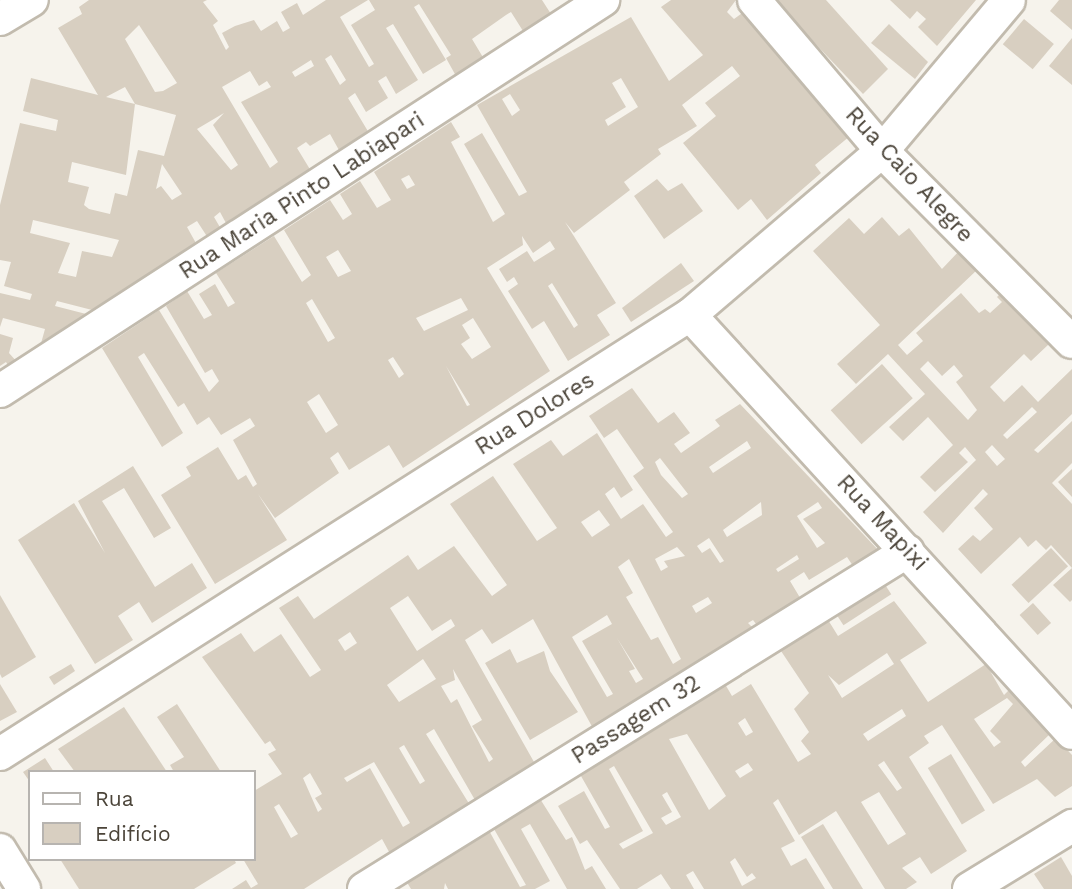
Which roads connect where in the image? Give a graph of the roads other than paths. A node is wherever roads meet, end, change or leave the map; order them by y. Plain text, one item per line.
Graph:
1 (2, 0) edge
2 (32, 0) edge
3 (603, 0) edge
4 (754, 0) edge
5 (1009, 0) edge
6 (0, 9) edge
7 (0, 19) edge
8 (881, 150) junction
9 (690, 315) junction
10 (1072, 342) edge
11 (0, 391) edge
12 (908, 551) junction
13 (1072, 733) edge
14 (0, 754) edge
15 (1072, 826) edge
16 (0, 850) edge
17 (24, 889) edge
18 (364, 889) edge
19 (969, 889) edge

1 - 6 street
2 - 7 street
3 - 11 street, Rua Maria Pinto Labiapari
4 - 8 street, Rua Caio Alegre
5 - 8 street, Rua Dolores
8 - 9 street, Rua Dolores
8 - 10 street, Rua Caio Alegre
9 - 12 street, Rua Mapixi
9 - 14 street, Rua Dolores
12 - 13 street, Rua Mapixi
12 - 18 street, Passagem 32
15 - 19 street
16 - 17 street

